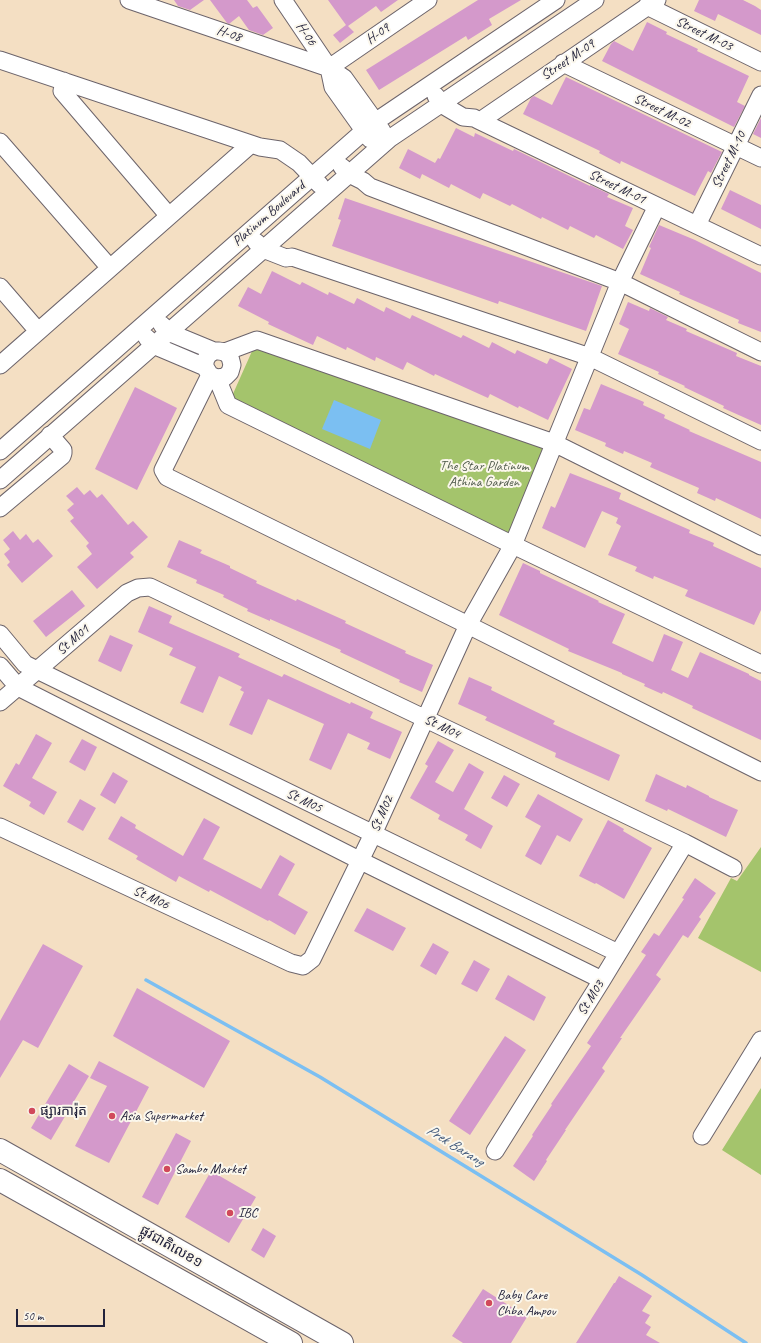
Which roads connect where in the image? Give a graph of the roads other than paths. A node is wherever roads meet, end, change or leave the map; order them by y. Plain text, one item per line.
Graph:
1 (129, 0) edge
2 (283, 0) edge
3 (428, 0) edge
4 (556, 0) edge
5 (595, 0) edge
6 (652, 3) edge
7 (163, 6) edge
8 (0, 60) edge
9 (761, 62) edge
10 (563, 63) junction
11 (329, 68) junction
12 (64, 82) junction
13 (433, 83) junction
14 (761, 95) edge
15 (445, 102) junction
16 (477, 119) junction
17 (370, 126) junction
18 (0, 142) edge
19 (383, 144) junction
20 (256, 145) junction
21 (736, 146) junction
22 (761, 158) edge
23 (330, 160) junction
24 (345, 177) junction
25 (307, 180) junction
26 (322, 197) junction
27 (657, 206) junction
28 (169, 216) junction
29 (697, 225) junction
30 (251, 230) junction
31 (265, 247) junction
32 (761, 256) edge
33 (110, 268) junction
34 (620, 282) junction
35 (0, 287) edge
36 (154, 315) junction
37 (139, 329) junction
38 (38, 331) junction
39 (168, 332) junction
40 (153, 345) junction
41 (219, 352) junction
42 (761, 352) edge
43 (590, 357) junction
44 (0, 364) edge
45 (211, 374) junction
46 (50, 435) junction
47 (761, 441) edge
48 (554, 444) junction
49 (0, 451) edge
50 (0, 480) edge
51 (0, 508) edge
52 (513, 545) junction
53 (761, 546) edge
54 (150, 587) joint
55 (468, 625) junction
56 (0, 634) edge
57 (761, 664) edge
58 (0, 666) edge
59 (37, 670) junction
60 (18, 687) junction
61 (0, 702) edge
62 (425, 719) junction
63 (761, 772) edge
64 (0, 826) edge
65 (373, 834) junction
66 (685, 843) junction
67 (361, 861) junction
68 (733, 868) dead end
69 (618, 953) junction
70 (303, 966) joint
71 (602, 980) junction
72 (761, 1040) edge
73 (702, 1136) dead end
74 (0, 1150) edge
75 (495, 1151) dead end
76 (0, 1180) edge
77 (219, 1274) junction
78 (208, 1296) junction
79 (290, 1343) edge
80 (342, 1343) edge

1 - 7 street, H-08
2 - 11 street, H-06
3 - 11 street, H-09
4 - 13 street, Platinum Boulevard
5 - 15 street, Platinum Boulevard
6 - 9 street, Street M-03
6 - 10 street, Street M-09
7 - 11 street, H-08
8 - 12 street
10 - 16 street, Street M-09
10 - 21 street, Street M-02
11 - 17 street
12 - 20 street
12 - 28 street
13 - 15 street
13 - 17 street, Platinum Boulevard
14 - 21 street, Street M-10
15 - 16 street, Street M-01
15 - 19 street, Platinum Boulevard
16 - 27 street, Street M-01
17 - 19 street
17 - 23 street, Platinum Boulevard
18 - 33 street
19 - 24 street, Platinum Boulevard
20 - 25 street
20 - 28 street
21 - 22 street, Street M-02
21 - 29 street, Street M-10
23 - 24 street
23 - 25 street, Platinum Boulevard
24 - 26 street, Platinum Boulevard
24 - 34 street
25 - 26 street
25 - 30 street, Platinum Boulevard
26 - 31 street, Platinum Boulevard
27 - 29 street, Street M-01
27 - 34 street, St M02
28 - 33 street
29 - 32 street, Street M-01
30 - 31 street
30 - 36 street, Platinum Boulevard
31 - 39 street, Platinum Boulevard
31 - 43 street
33 - 38 street
34 - 42 street
34 - 43 street, St M02
35 - 38 street
36 - 37 street, Platinum Boulevard
36 - 39 street
37 - 40 street
37 - 49 street, Platinum Boulevard
38 - 44 street
39 - 40 street, Platinum Boulevard
39 - 41 street
40 - 45 street
40 - 46 street, Platinum Boulevard
41 - 45 street
41 - 45 street
41 - 48 street
43 - 47 street
43 - 48 street, St M02
45 - 52 street
45 - 55 street
46 - 50 street, Platinum Boulevard
46 - 51 street
48 - 52 street, St M02
48 - 53 street
52 - 55 street, St M02
52 - 57 street
54 - 59 street, St M01
54 - 62 street, St M04
55 - 62 street, St M02
55 - 63 street
56 - 59 street, St M05
58 - 60 street, St M05
59 - 60 street, St M01
59 - 65 street, St M05
60 - 61 street, St M01
60 - 67 street, St M05
62 - 65 street, St M02
62 - 66 street, St M04
64 - 70 street, St M06
65 - 67 street, St M02
65 - 69 street, St M05
66 - 68 street, St M04
66 - 69 street, St M03
67 - 70 street, St M02
67 - 71 street, St M05
69 - 71 street, St M03
71 - 75 street, St M03
72 - 73 street
74 - 77 highway, ផ្លូវជាតិលេខ១
76 - 78 highway, ផ្លូវជាតិលេខ១
77 - 78 highway
77 - 80 highway, ផ្លូវជាតិលេខ១
78 - 79 highway, ផ្លូវជាតិលេខ១

